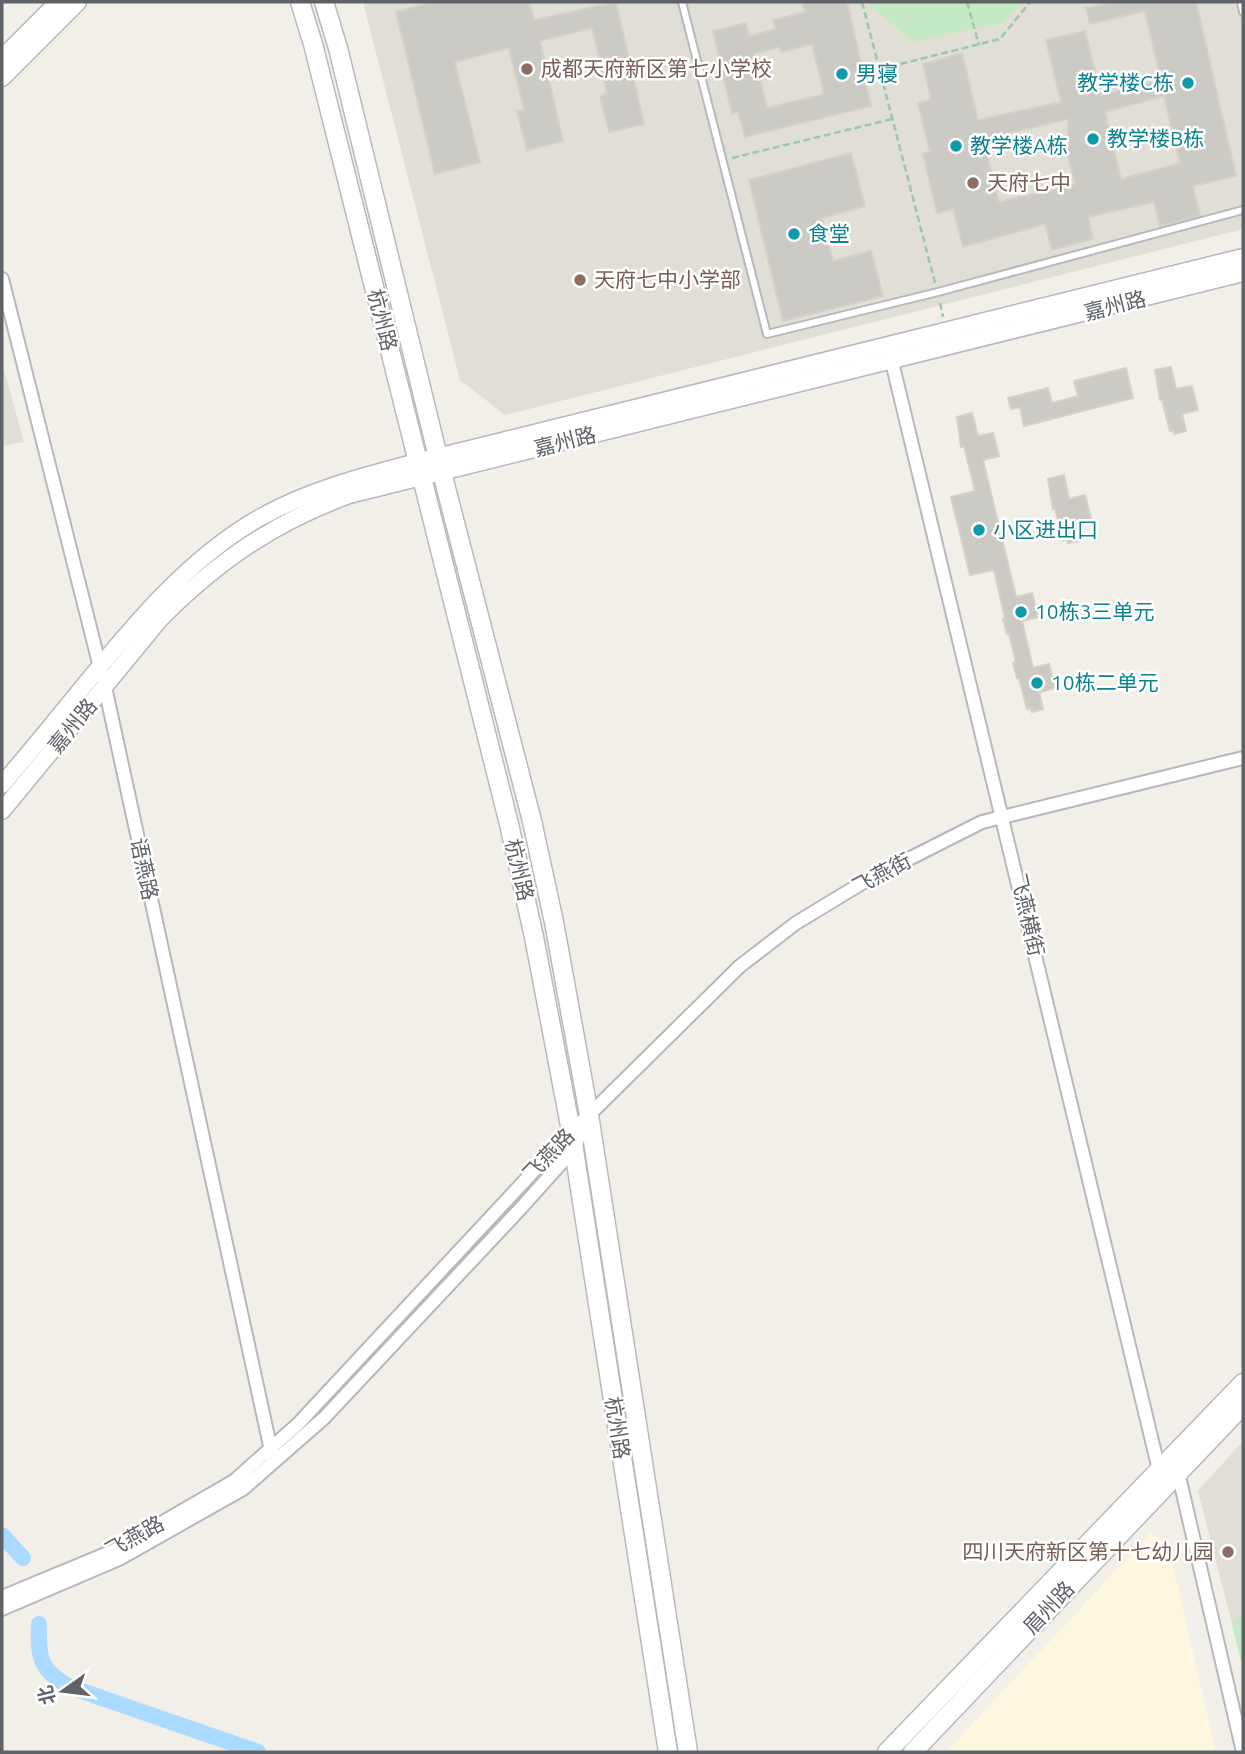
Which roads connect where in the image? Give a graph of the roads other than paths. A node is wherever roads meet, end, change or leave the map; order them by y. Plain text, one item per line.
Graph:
1 (58, 2) edge
2 (78, 2) edge
3 (300, 2) edge
4 (324, 2) edge
5 (682, 2) edge
6 (1241, 2) edge
7 (1243, 12) edge
8 (2, 58) edge
9 (2, 78) edge
10 (1243, 210) edge
11 (1243, 257) edge
12 (1243, 273) edge
13 (2, 279) edge
14 (891, 362) junction
15 (440, 465) junction
16 (418, 470) junction
17 (99, 665) junction
18 (105, 687) junction
19 (1243, 758) edge
20 (2, 785) edge
21 (2, 811) edge
22 (1003, 817) junction
23 (589, 1115) junction
24 (571, 1130) junction
25 (573, 1150) junction
26 (1243, 1383) edge
27 (1243, 1405) edge
28 (270, 1449) junction
29 (274, 1462) junction
30 (1159, 1470) junction
31 (1178, 1472) junction
32 (2, 1597) edge
33 (2, 1609) edge
34 (668, 1752) edge
35 (688, 1752) edge
36 (887, 1752) edge
37 (913, 1752) edge
38 (1243, 1752) edge

1 - 8 street
2 - 9 street
3 - 16 main road, 杭州路
4 - 15 main road, 杭州路
5 - 10 lane
6 - 7 lane
11 - 15 street
12 - 14 street, 嘉州路
13 - 17 street, 语燕路
14 - 15 street, 嘉州路
14 - 22 street, 飞燕横街
15 - 16 street
15 - 23 main road, 杭州路
16 - 17 street
16 - 18 street, 嘉州路
16 - 24 main road, 杭州路
17 - 18 street, 语燕路
17 - 20 street
18 - 21 street, 嘉州路
18 - 28 street, 语燕路
19 - 22 street, 飞燕街
22 - 23 street, 飞燕街
22 - 30 street, 飞燕横街
23 - 24 street, 飞燕路
23 - 25 street, 飞燕路
23 - 35 main road, 杭州路
24 - 25 main road, 杭州路
24 - 28 street, 飞燕路
25 - 29 street, 飞燕路
25 - 34 main road, 杭州路
26 - 30 main road
27 - 31 main road, 眉州路
28 - 29 street, 语燕路
28 - 32 street, 飞燕路
29 - 33 street, 飞燕路
30 - 36 main road
31 - 37 main road, 眉州路
31 - 38 street

